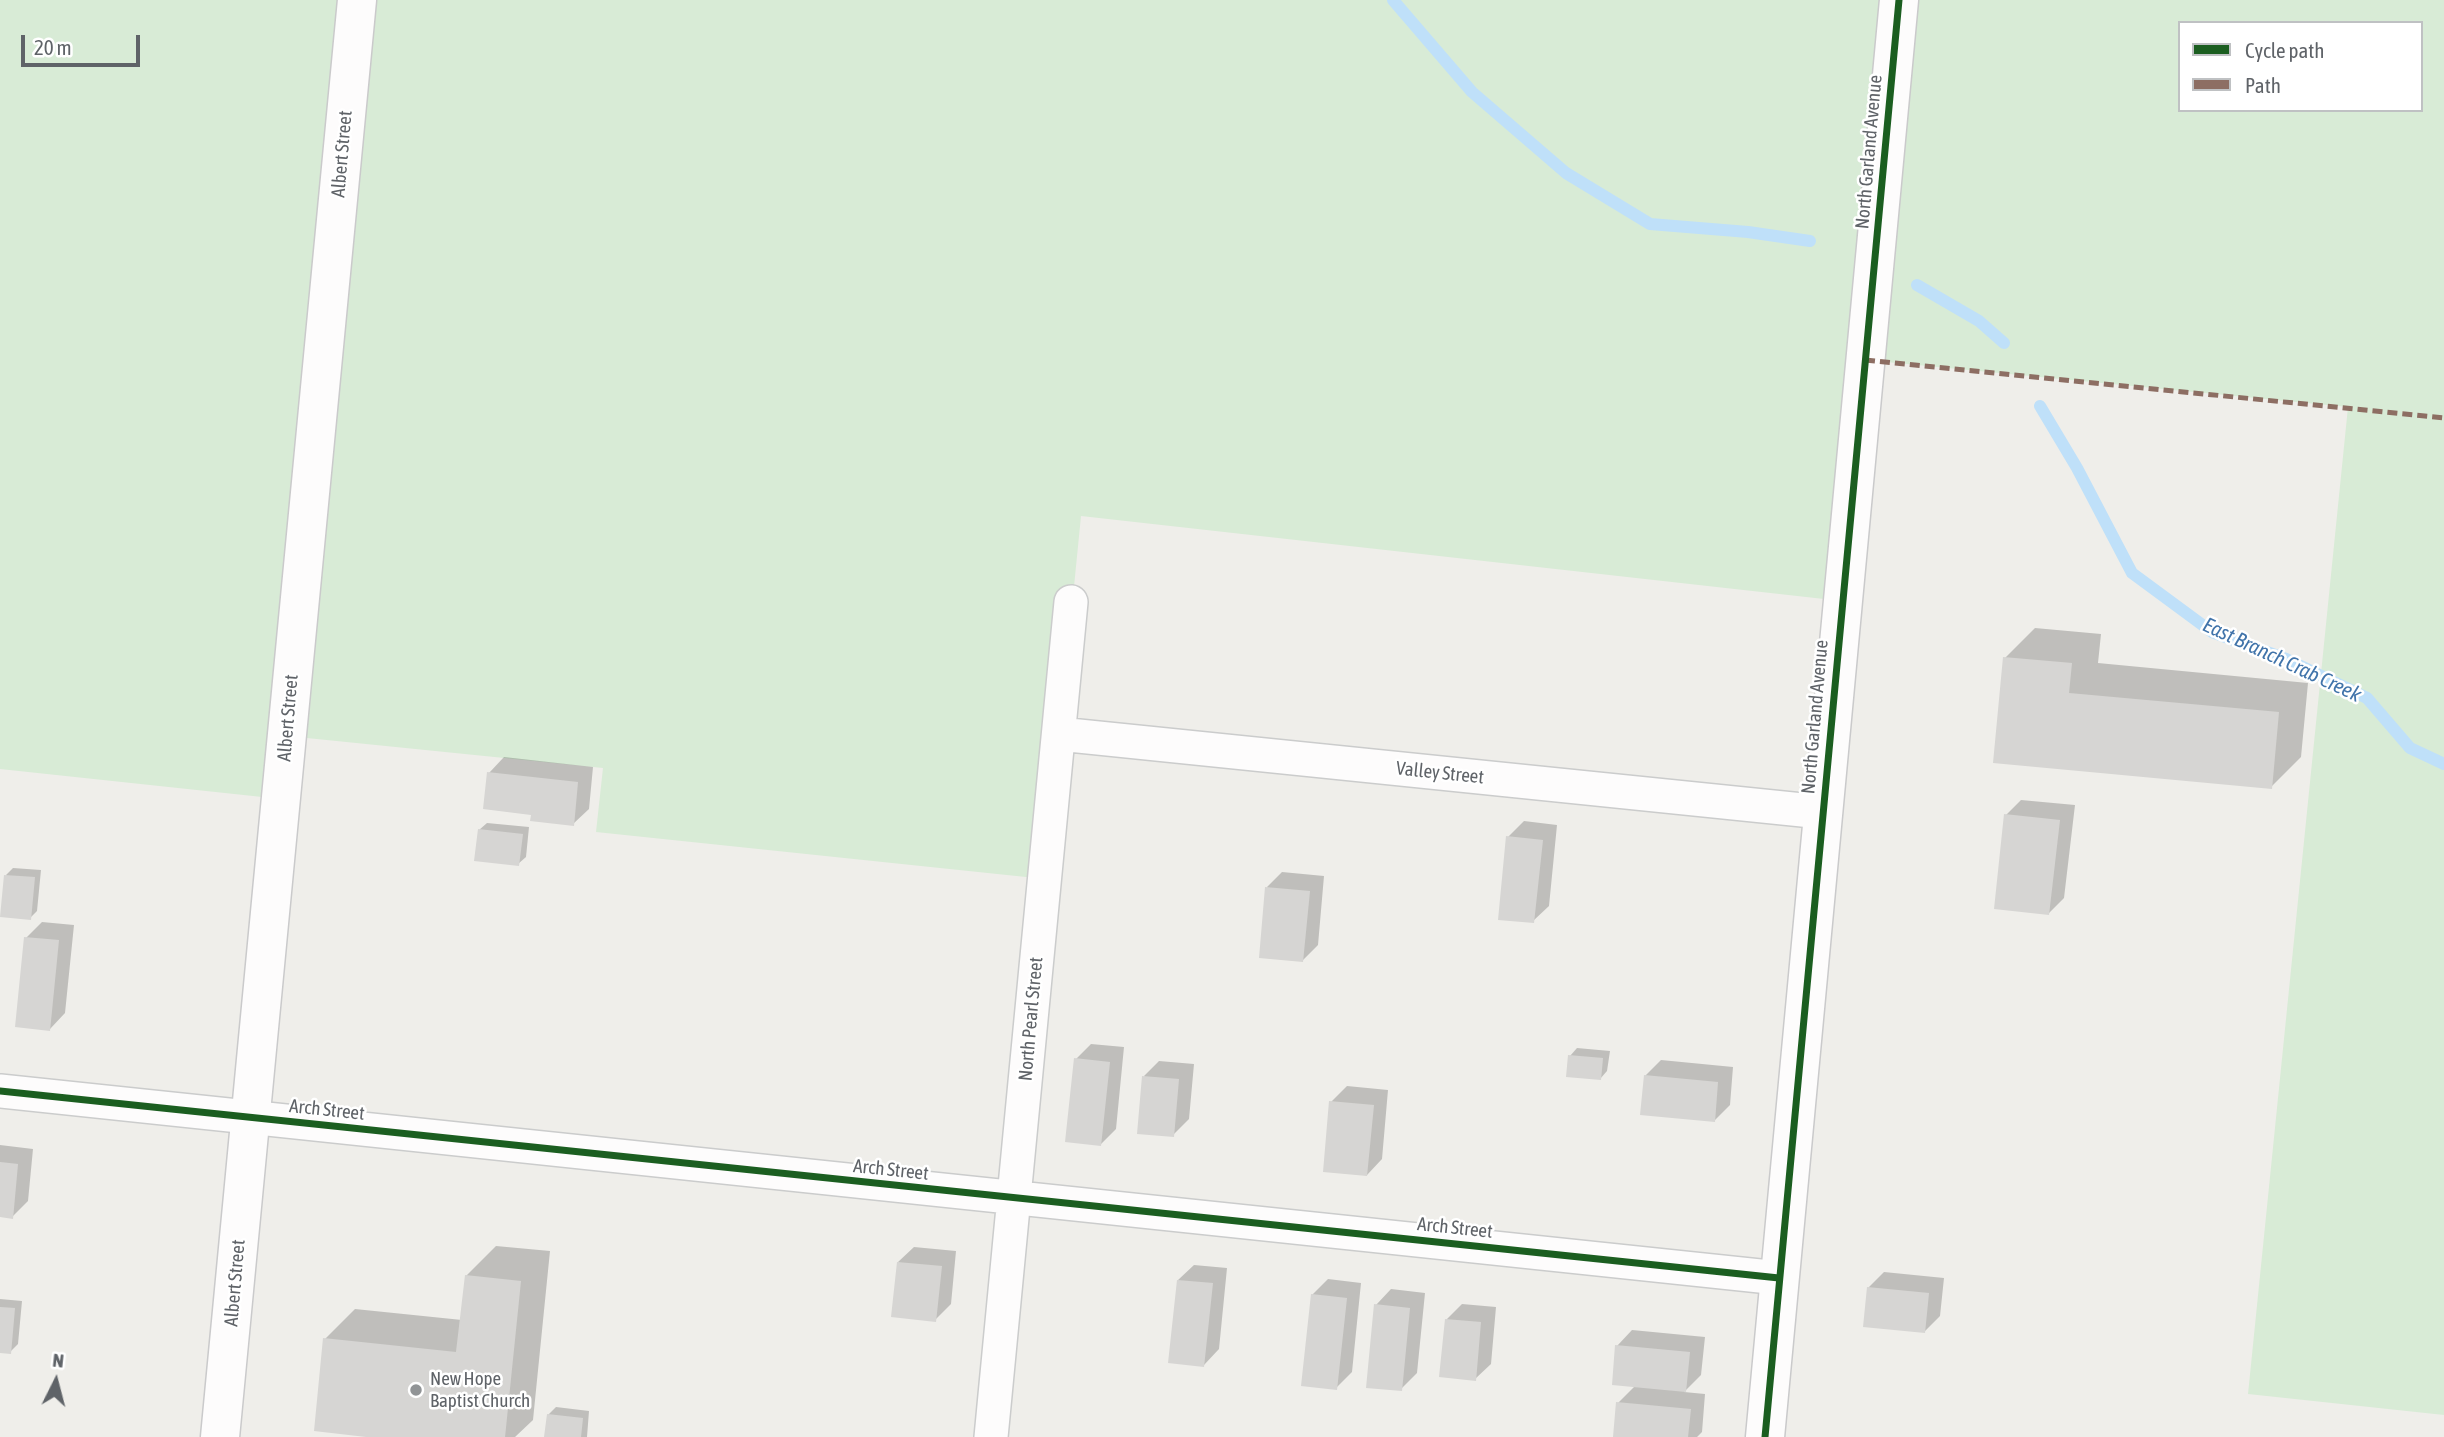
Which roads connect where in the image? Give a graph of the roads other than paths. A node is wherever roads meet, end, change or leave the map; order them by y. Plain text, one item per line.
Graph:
1 (357, 0) edge
2 (1899, 0) edge
3 (1072, 602) dead end
4 (1059, 734) junction
5 (1822, 812) junction
6 (0, 1091) edge
7 (250, 1118) junction
8 (1014, 1199) junction
9 (1779, 1278) junction
10 (220, 1437) edge
11 (991, 1437) edge
12 (1765, 1437) edge

1 - 7 street, Albert Street
2 - 5 street, North Garland Avenue
3 - 4 street, North Pearl Street
4 - 5 street, Valley Street
4 - 8 street, North Pearl Street
5 - 9 street, North Garland Avenue
6 - 7 street, Arch Street
7 - 8 street, Arch Street
7 - 10 street, Albert Street
8 - 9 street, Arch Street
8 - 11 street, North Pearl Street
9 - 12 street, North Garland Avenue

